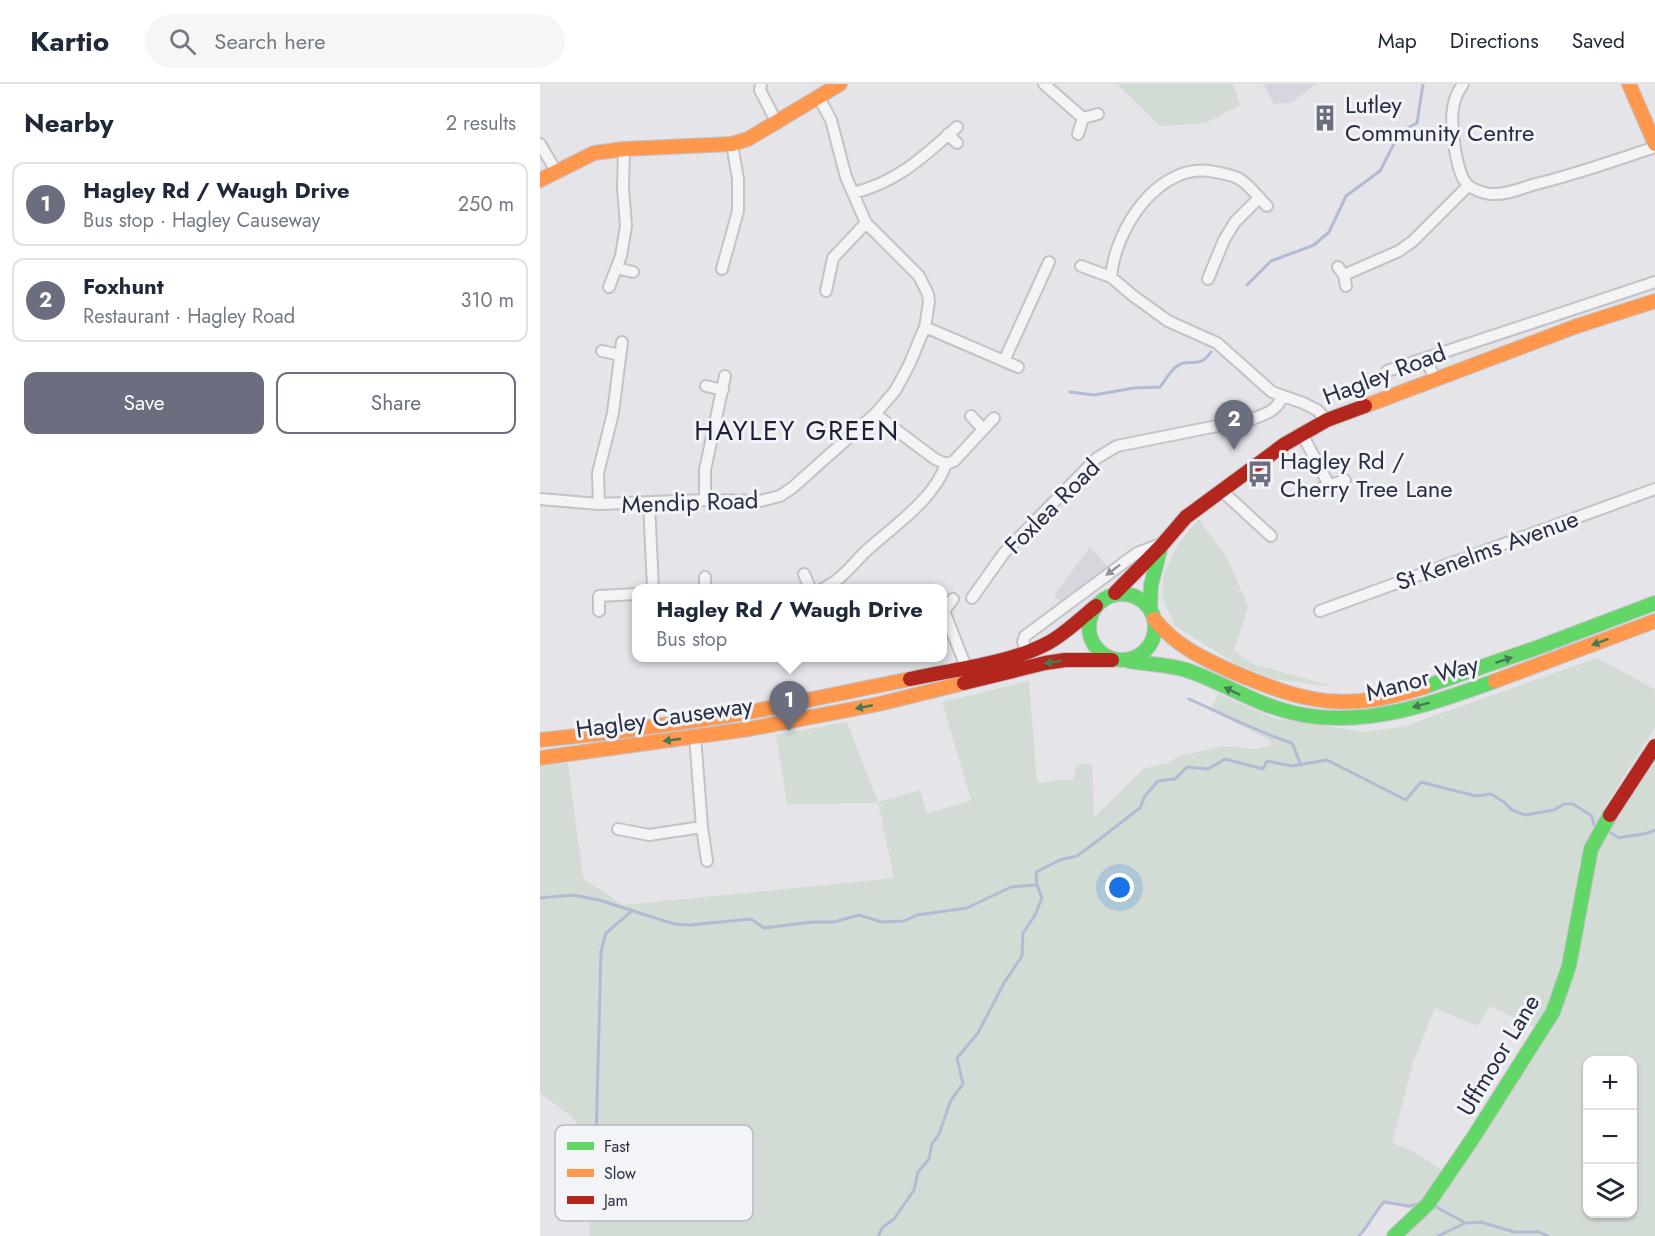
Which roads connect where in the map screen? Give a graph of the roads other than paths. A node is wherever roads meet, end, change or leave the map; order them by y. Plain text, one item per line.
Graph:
1 (761, 84) edge
2 (840, 84) edge
3 (1044, 84) edge
4 (1463, 84) edge
5 (1629, 84) edge
6 (818, 96) junction
7 (1098, 114) dead end
8 (1083, 118) junction
9 (777, 123) junction
10 (957, 127) dead end
11 (948, 134) junction
12 (1078, 134) dead end
13 (957, 143) dead end
14 (540, 144) edge
15 (732, 144) junction
16 (1655, 146) edge
17 (624, 149) junction
18 (556, 171) junction
19 (540, 180) edge
20 (1468, 186) junction
21 (853, 193) junction
22 (866, 223) junction
23 (1049, 262) dead end
24 (1081, 266) dead end
25 (617, 268) junction
26 (722, 269) dead end
27 (633, 272) dead end
28 (1343, 276) dead end
29 (1111, 277) junction
30 (1208, 279) dead end
31 (1655, 282) edge
32 (609, 287) dead end
33 (826, 291) dead end
34 (1655, 300) edge
35 (925, 327) junction
36 (622, 342) dead end
37 (602, 351) dead end
38 (620, 355) junction
39 (1425, 358) junction
40 (1004, 361) junction
41 (1018, 367) dead end
42 (1387, 371) dead end
43 (725, 376) dead end
44 (1435, 378) junction
45 (706, 386) dead end
46 (723, 390) junction
47 (1282, 397) junction
48 (875, 414) junction
49 (971, 416) dead end
50 (994, 418) dead end
51 (1327, 420) junction
52 (983, 429) junction
53 (1302, 434) junction
54 (946, 464) junction
55 (1345, 480) dead end
56 (1655, 489) edge
57 (1222, 490) junction
58 (540, 499) edge
59 (705, 500) junction
60 (649, 503) junction
61 (599, 504) junction
62 (1271, 536) dead end
63 (1163, 545) junction
64 (804, 574) dead end
65 (705, 577) dead end
66 (653, 584) edge
67 (705, 584) edge
68 (808, 584) edge
69 (830, 584) edge
70 (1115, 593) junction
71 (632, 594) edge
72 (972, 598) dead end
73 (954, 599) dead end
74 (1655, 603) edge
75 (1096, 606) junction
76 (947, 607) edge
77 (599, 611) dead end
78 (1320, 612) dead end
79 (1152, 614) junction
80 (947, 622) edge
81 (1653, 623) edge
82 (1027, 652) junction
83 (1112, 660) junction
84 (1129, 662) junction
85 (966, 667) junction
86 (695, 736) junction
87 (540, 740) edge
88 (1655, 746) edge
89 (540, 758) edge
90 (702, 828) junction
91 (618, 829) dead end
92 (707, 861) dead end
93 (1394, 1236) edge

1 - 9 street
2 - 6 main road
3 - 8 street
4 - 20 street
5 - 16 main road
6 - 9 main road
6 - 21 street, Mendip Road
7 - 8 street
8 - 12 street
9 - 15 main road
10 - 11 street
11 - 13 street
11 - 21 street
14 - 18 street
15 - 17 main road
15 - 26 street
16 - 20 street
17 - 18 main road
17 - 25 street
18 - 19 main road
20 - 28 street
21 - 22 street, Mendip Road
22 - 33 street
22 - 35 street, Mendip Road
23 - 40 street
24 - 29 street
25 - 27 street
25 - 32 street
29 - 30 street
29 - 47 street
31 - 39 street, Hagley Road
34 - 44 main road, Hagley Road
35 - 40 street
35 - 48 street, Mendip Road
36 - 38 street
37 - 38 street
38 - 61 street
39 - 42 street, Hagley Road
39 - 44 street
40 - 41 street
43 - 46 street
44 - 51 main road, Hagley Road
45 - 46 street
46 - 59 street
47 - 51 street
47 - 72 street, Foxlea Road
48 - 54 street
48 - 59 street, Mendip Road
49 - 52 street
50 - 52 street
51 - 53 main road, Hagley Road
52 - 54 street
53 - 55 street
53 - 57 main road, Hagley Road
54 - 69 street
56 - 78 street, St Kenelms Avenue
57 - 62 street
57 - 63 main road, Hagley Road
58 - 61 street, Mendip Road
59 - 60 street, Mendip Road
60 - 61 street, Mendip Road
60 - 66 street
63 - 70 main road, Hagley Road
63 - 79 main road, Hagley Road
63 -> 82 street
64 - 68 street
65 - 67 street
70 - 75 main road
70 - 79 main road
71 - 77 street
73 - 76 street
79 -> 74 main road, Manor Way
75 - 82 main road, Hagley Causeway
75 - 83 main road
79 - 84 main road
80 - 85 street
81 -> 84 main road, Manor Way
82 - 85 main road, Hagley Causeway
83 - 84 main road
83 -> 86 main road, Hagley Causeway
85 - 87 main road, Hagley Causeway
86 -> 89 main road, Hagley Causeway
86 - 90 street
88 - 93 main road, Uffmoor Lane
90 - 91 street
90 - 92 street

